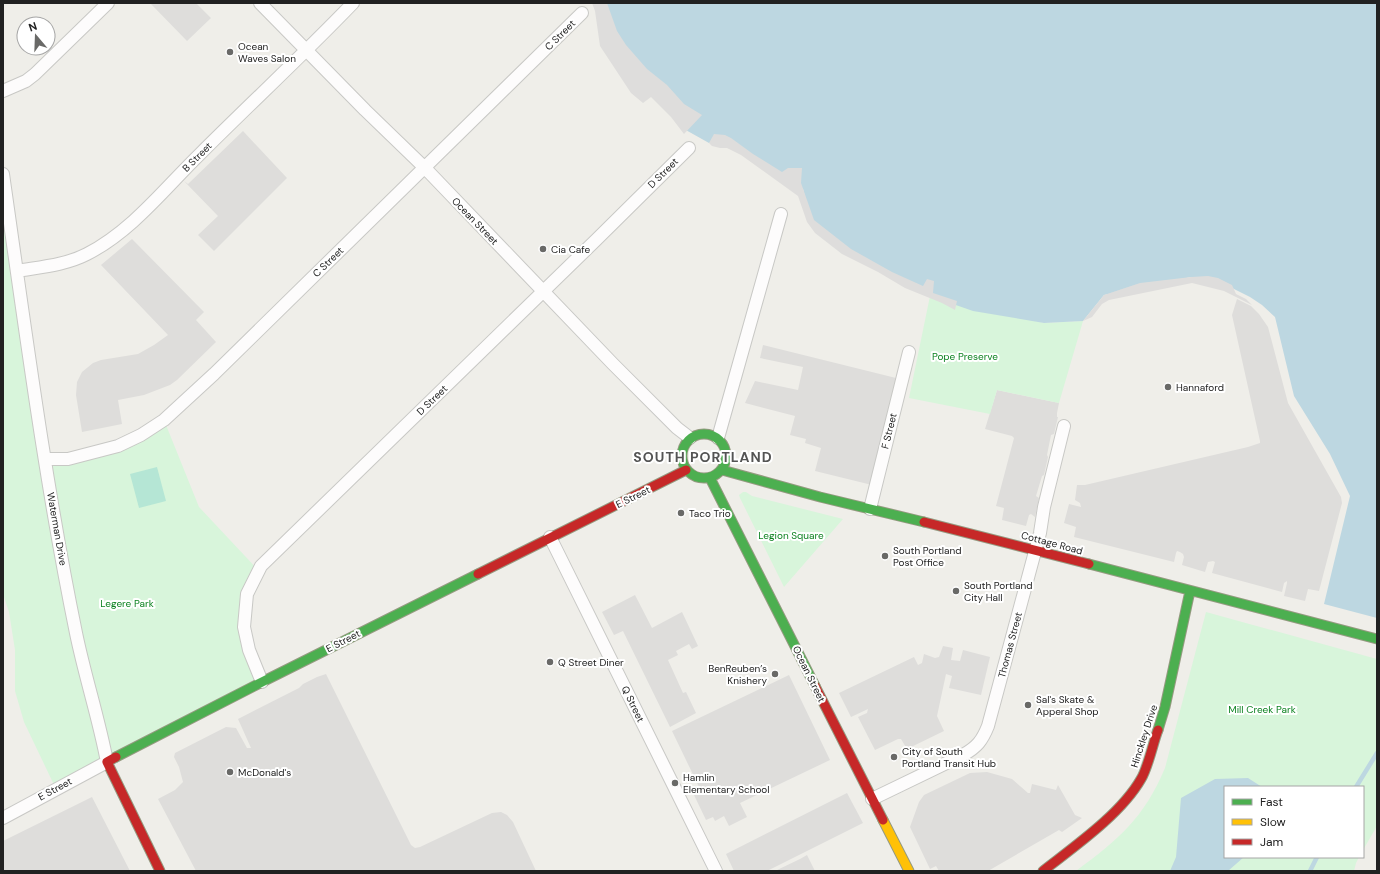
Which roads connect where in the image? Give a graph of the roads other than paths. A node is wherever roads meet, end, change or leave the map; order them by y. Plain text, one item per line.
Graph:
1 (260, 3) edge
2 (353, 3) edge
3 (105, 4) edge
4 (582, 13) dead end
5 (306, 51) junction
6 (3, 91) edge
7 (688, 148) dead end
8 (425, 168) junction
9 (3, 174) edge
10 (781, 214) dead end
11 (17, 271) junction
12 (543, 292) junction
13 (909, 352) dead end
14 (1064, 426) dead end
15 (690, 438) junction
16 (718, 438) junction
17 (45, 458) junction
18 (686, 470) junction
19 (722, 470) junction
20 (710, 478) junction
21 (870, 510) junction
22 (550, 537) junction
23 (1035, 550) junction
24 (1190, 590) junction
25 (1377, 640) edge
26 (262, 682) junction
27 (108, 762) junction
28 (872, 799) junction
29 (3, 818) edge
30 (160, 871) edge
31 (716, 871) edge
32 (909, 871) edge
33 (1043, 871) edge

1 - 5 street, Ocean Street
2 - 5 street, B Street
3 - 6 street
4 - 8 street, C Street
5 - 8 street, Ocean Street
5 - 11 street, B Street
7 - 12 street, D Street
8 - 12 street, Ocean Street
8 - 17 street, C Street
9 - 11 street, Waterman Drive
10 - 16 street
11 - 17 street, Waterman Drive
12 - 15 street, Ocean Street
12 - 26 street, D Street
13 - 21 street, F Street
14 - 23 street, Thomas Street
15 - 16 street
15 - 18 street
16 - 19 street
17 - 27 street, Waterman Drive
18 - 20 street
18 - 22 street, E Street
19 - 20 street
19 - 21 street, Cottage Road
20 - 28 street, Ocean Street
21 - 23 street, Cottage Road
22 - 26 street, E Street
22 - 31 street, Q Street
23 - 24 street, Cottage Road
23 - 28 street, Thomas Street
24 - 25 street, Cottage Road
24 - 33 street, Hinckley Drive
26 - 27 street, E Street
27 - 29 street, E Street
27 - 30 street, Waterman Drive
28 - 32 street, Ocean Street

